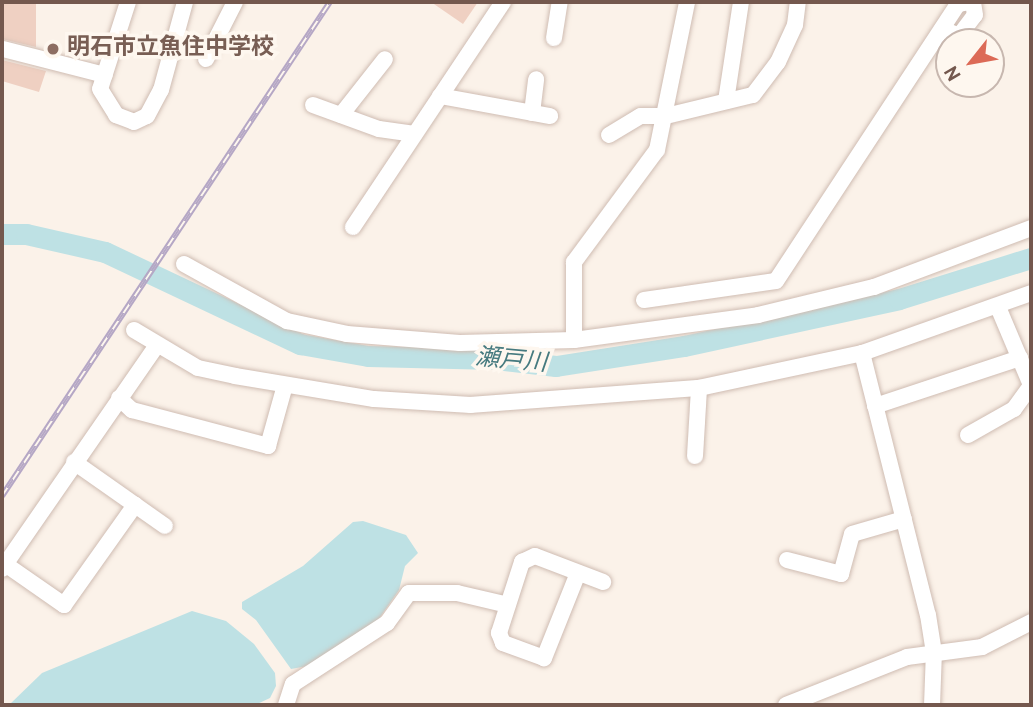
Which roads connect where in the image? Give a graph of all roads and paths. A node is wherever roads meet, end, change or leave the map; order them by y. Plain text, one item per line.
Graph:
1 (128, 2) edge
2 (185, 2) edge
3 (235, 2) edge
4 (503, 2) edge
5 (561, 2) edge
6 (687, 2) edge
7 (741, 2) edge
8 (798, 2) edge
9 (971, 2) edge
10 (554, 38) dead end
11 (3, 49) edge
12 (206, 59) dead end
13 (385, 59) dead end
14 (105, 75) junction
15 (536, 79) dead end
16 (440, 96) junction
17 (726, 101) junction
18 (313, 105) dead end
19 (532, 113) junction
20 (341, 116) junction
21 (550, 116) dead end
22 (666, 116) junction
23 (415, 134) junction
24 (609, 135) dead end
25 (353, 227) dead end
26 (1031, 228) edge
27 (184, 264) dead end
28 (1031, 293) edge
29 (644, 300) dead end
30 (999, 307) junction
31 (134, 330) dead end
32 (574, 340) junction
33 (156, 347) junction
34 (862, 353) junction
35 (1020, 358) junction
36 (285, 385) junction
37 (1031, 386) edge
38 (699, 388) junction
39 (119, 398) junction
40 (875, 405) junction
41 (968, 435) dead end
42 (695, 456) dead end
43 (74, 462) junction
44 (135, 505) junction
45 (904, 519) junction
46 (165, 526) dead end
47 (786, 561) dead end
48 (4, 567) edge
49 (578, 573) junction
50 (603, 582) dead end
51 (508, 605) junction
52 (1031, 622) edge
53 (934, 651) junction
54 (286, 705) edge
55 (786, 705) edge
56 (932, 705) edge

1 - 14 street
2 - 14 street
3 - 12 street
4 - 16 street
5 - 10 street
6 - 22 street
7 - 17 street
8 - 17 street
9 - 29 street
11 - 14 street
13 - 20 street
15 - 19 street
16 - 19 street
16 - 23 street
17 - 22 street
18 - 20 street
19 - 21 street
20 - 23 street
22 - 24 street
22 - 32 street
23 - 25 street
26 - 32 street
27 - 32 street
28 - 30 street
30 - 34 street
30 - 35 street
31 - 33 street
33 - 36 street
33 - 39 street
34 - 38 street
34 - 40 street
35 - 37 street
35 - 40 street
36 - 38 street
36 - 39 street
37 - 41 street
38 - 42 street
39 - 43 street
40 - 45 street
43 - 44 street
43 - 48 street
44 - 46 street
44 - 48 street
45 - 47 street
45 - 53 street
49 - 50 street
49 - 51 street
49 - 51 street
51 - 54 street
52 - 53 street
53 - 55 street
53 - 56 street

